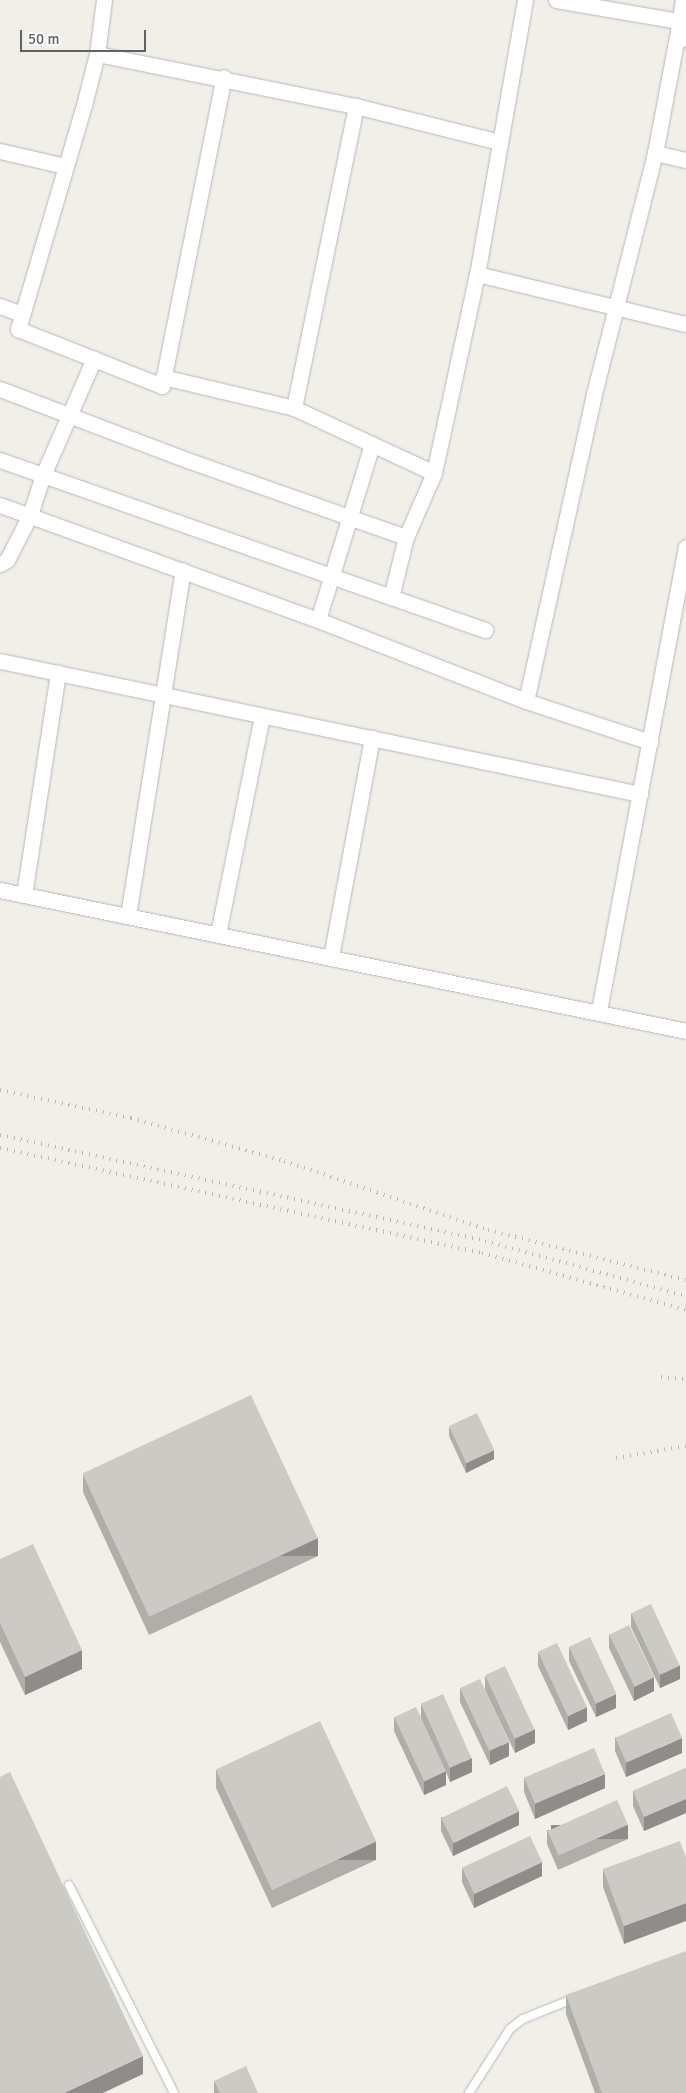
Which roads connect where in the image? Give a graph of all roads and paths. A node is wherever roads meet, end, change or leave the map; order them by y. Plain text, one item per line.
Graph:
1 (104, 0) edge
2 (525, 0) edge
3 (556, 0) edge
4 (682, 0) edge
5 (679, 21) junction
6 (681, 38) edge
7 (97, 54) junction
8 (224, 77) junction
9 (356, 106) junction
10 (499, 142) junction
11 (0, 151) edge
12 (655, 153) junction
13 (686, 160) edge
14 (65, 166) junction
15 (477, 274) junction
16 (0, 306) edge
17 (616, 307) junction
18 (22, 314) junction
19 (686, 324) edge
20 (94, 359) junction
21 (163, 377) junction
22 (0, 388) edge
23 (294, 408) junction
24 (70, 414) junction
25 (372, 444) junction
26 (0, 460) edge
27 (434, 473) junction
28 (42, 475) junction
29 (0, 505) edge
30 (30, 514) junction
31 (350, 517) junction
32 (406, 537) junction
33 (686, 547) edge
34 (2, 562) edge
35 (183, 570) junction
36 (330, 577) junction
37 (683, 580) edge
38 (391, 597) junction
39 (318, 620) junction
40 (484, 630) dead end
41 (0, 661) edge
42 (58, 673) junction
43 (164, 695) junction
44 (526, 701) junction
45 (262, 716) junction
46 (372, 738) junction
47 (650, 742) junction
48 (640, 794) junction
49 (0, 890) edge
50 (24, 895) junction
51 (128, 916) junction
52 (218, 934) junction
53 (331, 957) junction
54 (598, 1011) junction
55 (686, 1031) edge
56 (69, 1884) dead end
57 (586, 1994) edge
58 (174, 2093) edge
59 (469, 2093) edge

1 - 7 street
2 - 10 street
3 - 5 street
4 - 5 street
5 - 6 street
6 - 12 street
7 - 8 street
7 - 14 street
8 - 9 street
8 - 21 street
9 - 10 street
9 - 23 street
10 - 15 street
11 - 14 street
12 - 13 street
12 - 17 street
14 - 18 street
15 - 17 street
15 - 27 street
16 - 18 street
17 - 19 street
17 - 44 street
18 - 20 street
20 - 21 street
20 - 24 street
21 - 23 street
22 - 24 street
23 - 25 street
24 - 28 street
24 - 31 street
25 - 27 street
25 - 31 street
26 - 28 street
27 - 32 street
28 - 30 street
28 - 36 street
29 - 30 street
30 - 34 street
30 - 35 street
31 - 32 street
31 - 36 street
32 - 38 street
33 - 37 street
35 - 39 street
35 - 43 street
36 - 38 street
36 - 39 street
37 - 47 street
38 - 40 street
39 - 44 street
41 - 42 street
42 - 43 street
42 - 50 street
43 - 45 street
43 - 51 street
44 - 47 street
45 - 46 street
45 - 52 street
46 - 48 street
46 - 53 street
47 - 48 street
48 - 54 street
49 - 50 street
50 - 51 street
51 - 52 street
52 - 53 street
53 - 54 street
54 - 55 street
56 - 58 lane
57 - 59 lane

